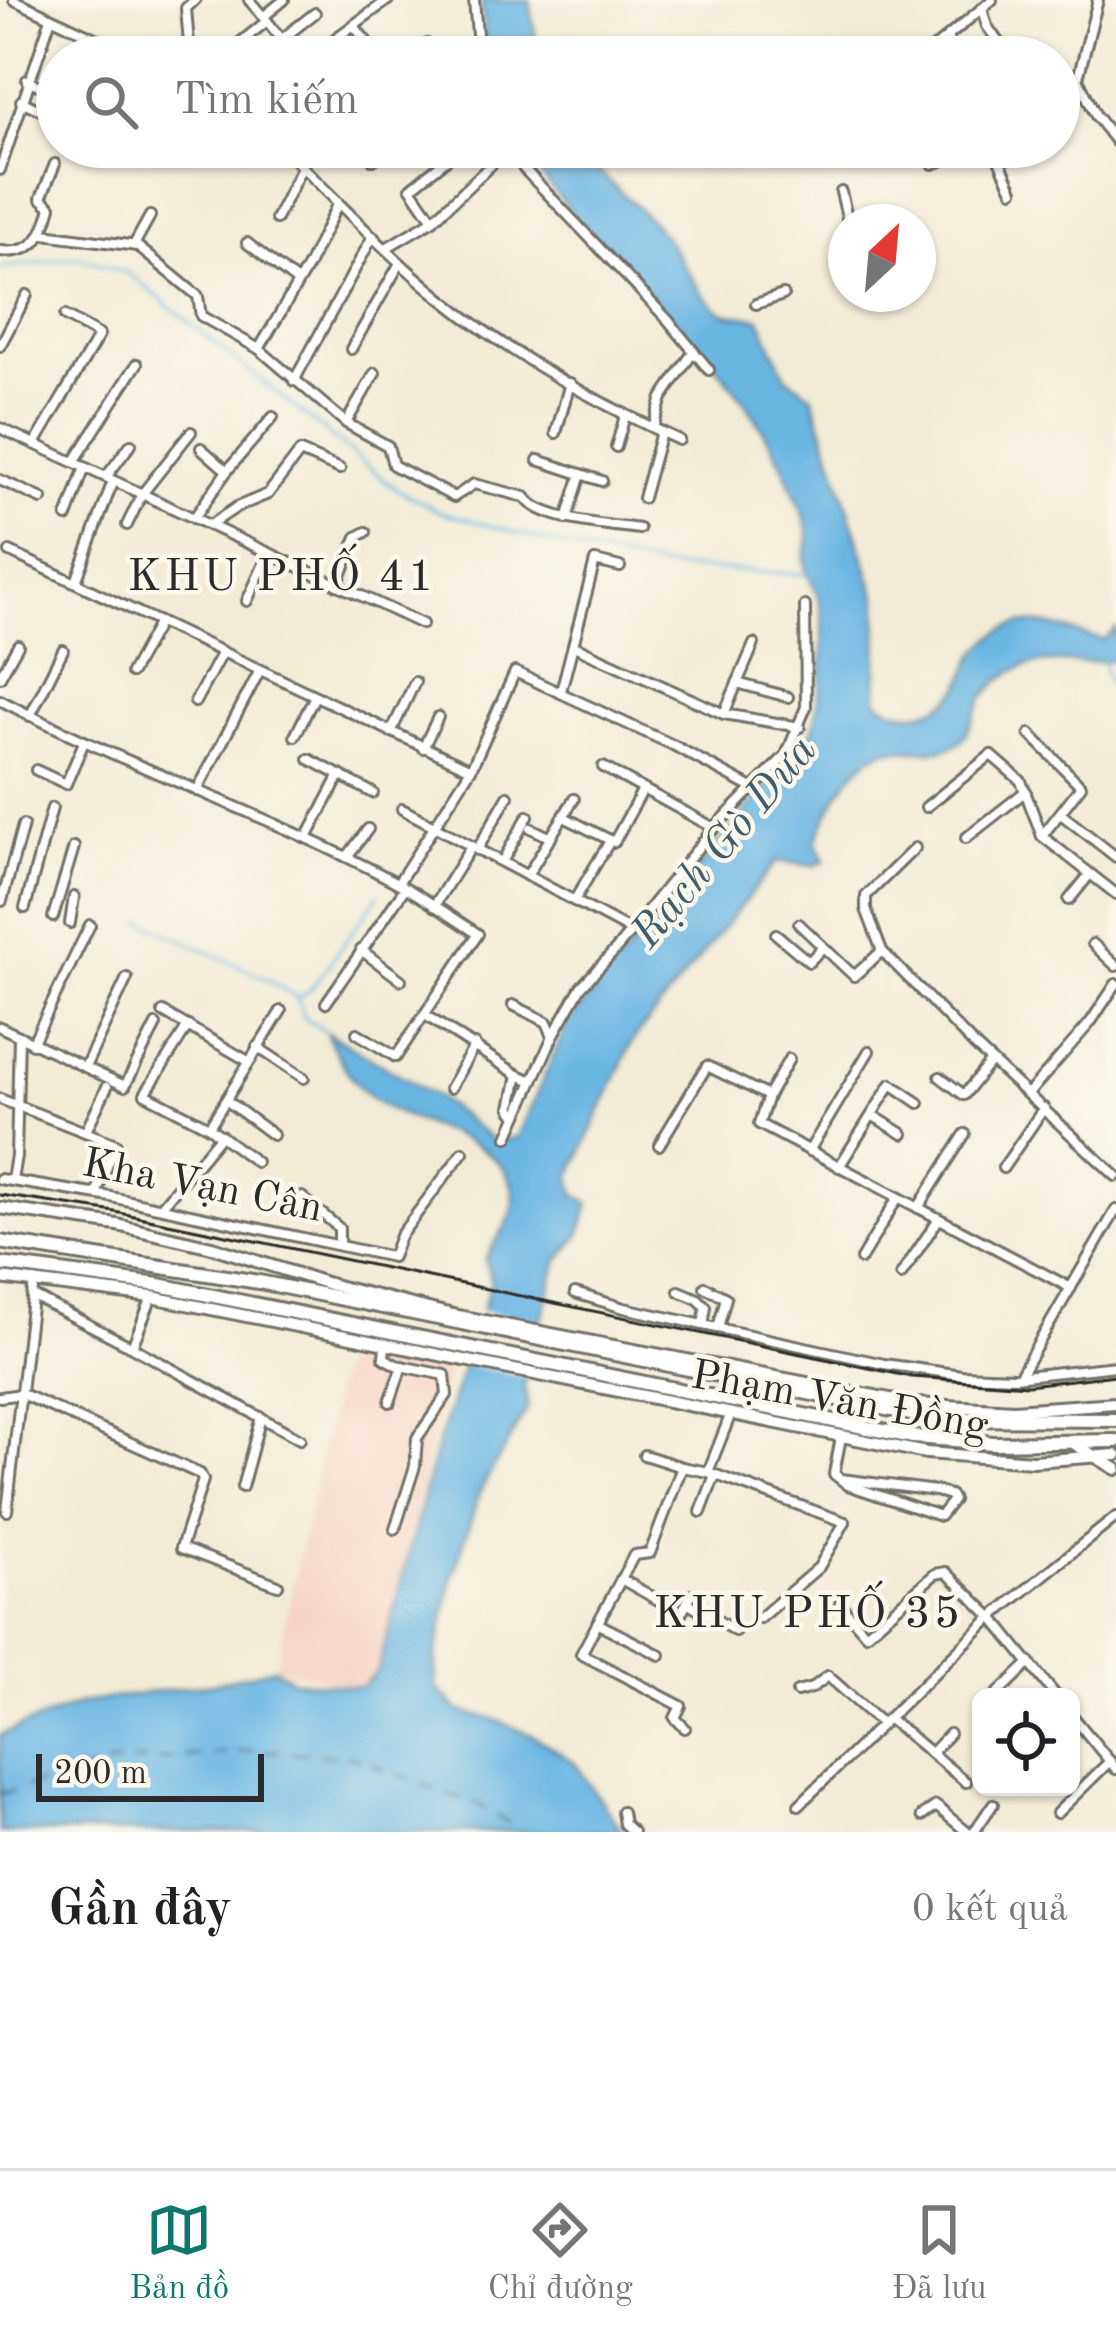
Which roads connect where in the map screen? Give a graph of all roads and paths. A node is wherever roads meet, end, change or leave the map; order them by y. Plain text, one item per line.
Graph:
1 (14, 0) edge
2 (195, 0) edge
3 (249, 0) edge
4 (284, 0) edge
5 (388, 0) edge
6 (474, 0) edge
7 (992, 0) edge
8 (1087, 0) edge
9 (1098, 0) edge
10 (982, 9) junction
11 (1095, 11) junction
12 (315, 13) dead end
13 (51, 18) junction
14 (265, 19) junction
15 (354, 26) junction
16 (44, 36) edge
17 (90, 36) edge
18 (188, 36) edge
19 (246, 36) edge
20 (279, 36) edge
21 (285, 36) edge
22 (340, 36) edge
23 (362, 36) edge
24 (477, 36) edge
25 (951, 36) edge
26 (994, 36) edge
27 (36, 57) edge
28 (1080, 70) edge
29 (27, 80) junction
30 (1080, 82) edge
31 (36, 84) edge
32 (21, 101) junction
33 (36, 108) edge
34 (1116, 142) edge
35 (53, 168) edge
36 (302, 168) edge
37 (303, 168) edge
38 (436, 168) edge
39 (488, 168) edge
40 (527, 168) edge
41 (1002, 168) edge
42 (0, 170) edge
43 (1012, 190) dead end
44 (841, 192) dead end
45 (338, 203) junction
46 (844, 204) edge
47 (150, 216) dead end
48 (276, 219) dead end
49 (433, 220) junction
50 (44, 234) junction
51 (374, 236) junction
52 (247, 243) dead end
53 (134, 245) junction
54 (386, 248) junction
55 (0, 251) edge
56 (400, 263) junction
57 (297, 282) junction
58 (27, 295) dead end
59 (783, 295) dead end
60 (756, 304) dead end
61 (64, 316) dead end
62 (0, 346) edge
63 (259, 349) junction
64 (351, 349) dead end
65 (695, 350) junction
66 (137, 364) dead end
67 (709, 370) dead end
68 (375, 373) dead end
69 (295, 381) junction
70 (570, 383) junction
71 (625, 416) junction
72 (273, 417) dead end
73 (346, 423) junction
74 (0, 428) edge
75 (657, 430) junction
76 (191, 432) dead end
77 (556, 433) dead end
78 (679, 440) dead end
79 (131, 443) dead end
80 (35, 444) junction
81 (616, 447) dead end
82 (201, 448) dead end
83 (538, 460) dead end
84 (74, 462) junction
85 (85, 467) junction
86 (340, 469) dead end
87 (227, 471) junction
88 (581, 474) junction
89 (110, 479) junction
90 (0, 480) edge
91 (602, 481) dead end
92 (142, 494) junction
93 (643, 498) dead end
94 (42, 499) dead end
95 (67, 517) dead end
96 (194, 518) junction
97 (567, 518) junction
98 (127, 525) dead end
99 (210, 525) junction
100 (639, 529) dead end
101 (366, 532) dead end
102 (10, 552) dead end
103 (269, 553) junction
104 (620, 567) dead end
105 (76, 582) junction
106 (338, 585) junction
107 (247, 602) dead end
108 (806, 606) dead end
109 (159, 622) junction
110 (422, 624) dead end
111 (754, 644) dead end
112 (18, 645) dead end
113 (574, 646) junction
114 (63, 650) dead end
115 (222, 652) junction
116 (260, 670) junction
117 (131, 673) dead end
118 (0, 677) edge
119 (415, 682) dead end
120 (737, 683) junction
121 (561, 691) junction
122 (315, 697) junction
123 (788, 697) dead end
124 (0, 700) edge
125 (195, 702) dead end
126 (724, 713) junction
127 (30, 716) junction
128 (438, 717) dead end
129 (800, 727) junction
130 (391, 732) junction
131 (1030, 734) dead end
132 (295, 736) dead end
133 (84, 742) junction
134 (423, 748) junction
135 (309, 759) dead end
136 (603, 767) dead end
137 (471, 769) junction
138 (36, 770) dead end
139 (340, 775) junction
140 (752, 788) junction
141 (197, 790) junction
142 (1026, 791) junction
143 (373, 793) dead end
144 (641, 793) dead end
145 (508, 796) dead end
146 (574, 800) dead end
147 (926, 807) dead end
148 (52, 808) dead end
149 (402, 808) dead end
150 (1061, 814) junction
151 (528, 816) dead end
152 (564, 817) junction
153 (22, 825) dead end
154 (434, 828) junction
155 (531, 828) dead end
156 (714, 828) junction
157 (368, 830) dead end
158 (1042, 836) junction
159 (307, 838) junction
160 (550, 838) junction
161 (966, 838) dead end
162 (610, 841) junction
163 (74, 848) dead end
164 (915, 848) dead end
165 (474, 849) junction
166 (347, 857) junction
167 (1116, 857) edge
168 (502, 862) junction
169 (1090, 874) junction
170 (527, 876) junction
171 (648, 881) dead end
172 (402, 886) junction
173 (662, 890) junction
174 (1116, 894) edge
175 (74, 897) dead end
176 (1070, 900) dead end
177 (2, 901) edge
178 (574, 901) junction
179 (434, 906) junction
180 (25, 908) dead end
181 (53, 916) dead end
182 (70, 923) dead end
183 (799, 924) dead end
184 (90, 925) dead end
185 (629, 930) junction
186 (776, 934) dead end
187 (1093, 944) dead end
188 (824, 947) junction
189 (361, 950) junction
190 (883, 951) junction
191 (1116, 966) edge
192 (128, 978) dead end
193 (401, 980) dead end
194 (1116, 984) edge
195 (326, 1003) dead end
196 (513, 1005) dead end
197 (280, 1011) dead end
198 (163, 1012) dead end
199 (425, 1016) junction
200 (156, 1025) dead end
201 (188, 1026) junction
202 (0, 1027) edge
203 (357, 1033) dead end
204 (19, 1036) junction
205 (553, 1036) junction
206 (32, 1043) junction
207 (475, 1045) junction
208 (257, 1047) junction
209 (869, 1051) dead end
210 (789, 1059) dead end
211 (0, 1061) edge
212 (248, 1061) junction
213 (991, 1061) junction
214 (16, 1066) junction
215 (85, 1066) junction
216 (518, 1075) junction
217 (940, 1077) dead end
218 (304, 1078) dead end
219 (532, 1081) junction
220 (107, 1087) dead end
221 (450, 1088) dead end
222 (1028, 1094) junction
223 (768, 1096) junction
224 (0, 1099) edge
225 (227, 1101) junction
226 (919, 1103) dead end
227 (16, 1104) junction
228 (1043, 1108) junction
229 (872, 1115) junction
230 (517, 1116) junction
231 (209, 1127) junction
232 (86, 1131) junction
233 (904, 1134) dead end
234 (964, 1134) dead end
235 (221, 1135) junction
236 (273, 1135) dead end
237 (508, 1137) dead end
238 (659, 1145) dead end
239 (808, 1151) junction
240 (464, 1152) dead end
241 (256, 1162) dead end
242 (839, 1167) junction
243 (1003, 1168) dead end
244 (1116, 1176) edge
245 (0, 1179) edge
246 (12, 1180) junction
247 (96, 1194) junction
248 (302, 1198) dead end
249 (897, 1199) junction
250 (161, 1207) junction
251 (0, 1208) edge
252 (918, 1208) junction
253 (1116, 1210) edge
254 (938, 1220) junction
255 (0, 1242) edge
256 (338, 1244) junction
257 (861, 1259) dead end
258 (0, 1264) edge
259 (901, 1275) dead end
260 (0, 1278) edge
261 (34, 1280) junction
262 (705, 1288) dead end
263 (1071, 1288) junction
264 (679, 1291) dead end
265 (575, 1293) dead end
266 (33, 1296) junction
267 (152, 1297) junction
268 (390, 1299) junction
269 (430, 1318) junction
270 (453, 1319) junction
271 (703, 1325) junction
272 (718, 1328) junction
273 (562, 1340) junction
274 (386, 1345) junction
275 (132, 1347) junction
276 (446, 1350) junction
277 (401, 1366) junction
278 (1116, 1366) edge
279 (556, 1373) junction
280 (1019, 1376) junction
281 (22, 1394) junction
282 (0, 1397) edge
283 (1116, 1399) edge
284 (390, 1402) dead end
285 (730, 1416) junction
286 (261, 1417) junction
287 (1116, 1420) edge
288 (841, 1437) junction
289 (300, 1439) dead end
290 (1116, 1441) edge
291 (1076, 1444) junction
292 (925, 1446) junction
293 (644, 1455) dead end
294 (1116, 1455) edge
295 (1097, 1457) junction
296 (682, 1467) junction
297 (1116, 1469) edge
298 (711, 1473) junction
299 (842, 1479) junction
300 (242, 1487) dead end
301 (7, 1511) dead end
302 (701, 1512) dead end
303 (1116, 1517) edge
304 (395, 1529) dead end
305 (621, 1579) junction
306 (278, 1585) dead end
307 (841, 1604) dead end
308 (992, 1617) junction
309 (760, 1618) dead end
310 (597, 1622) junction
311 (735, 1631) dead end
312 (660, 1655) dead end
313 (1030, 1663) junction
314 (1004, 1688) edge
315 (1051, 1688) edge
316 (797, 1691) dead end
317 (885, 1721) junction
318 (1080, 1725) edge
319 (685, 1728) dead end
320 (949, 1734) dead end
321 (932, 1753) junction
322 (1113, 1765) edge
323 (966, 1782) dead end
324 (993, 1804) dead end
325 (799, 1805) dead end
326 (622, 1812) dead end
327 (1057, 1813) dead end
328 (922, 1816) dead end
329 (978, 1831) edge
330 (633, 1832) edge

1 - 13 street
2 - 18 street
3 - 14 street
4 - 14 street
5 - 15 street
6 - 24 street
7 - 10 street
8 - 11 street
9 - 11 street
10 - 25 street
10 - 26 street
11 - 28 street
12 - 21 street
13 - 16 street
13 - 17 street
14 - 19 street
14 - 20 street
15 - 22 street
15 - 23 street
27 - 29 street
29 - 31 street
29 - 32 street
30 - 34 street
32 - 33 street
32 - 42 street
35 - 50 street
36 - 48 street
37 - 45 street
38 - 49 street
39 - 49 street
40 - 65 street
41 - 43 street
44 - 46 street
45 - 51 street
45 - 57 street
47 - 53 street
49 - 54 street
50 - 53 street
50 - 55 street
51 - 54 street
51 - 69 street
52 - 57 street
53 - 63 street
54 - 56 street
56 - 64 street
56 - 70 street
57 - 63 street
58 - 62 street
59 - 60 street
61 - 80 street
63 - 69 street
65 - 67 street
65 - 75 street
66 - 84 street
68 - 73 street
69 - 73 street
70 - 71 street
70 - 77 street
71 - 75 street
71 - 81 street
72 - 87 street
73 - 97 street
74 - 80 street
75 - 78 street
75 - 93 street
76 - 92 street
79 - 89 street
80 - 84 street
82 - 87 street
83 - 88 street
84 - 85 street
85 - 89 street
85 - 95 street
86 - 99 street
87 - 96 street
88 - 91 street
88 - 97 street
89 - 92 street
89 - 105 street
90 - 94 street
92 - 96 street
92 - 98 street
96 - 99 street
97 - 100 street
99 - 103 street
101 - 106 street
102 - 105 street
103 - 106 street
103 - 107 street
104 - 113 street
105 - 109 street
106 - 110 street
108 - 129 street
109 - 115 street
109 - 117 street
111 - 120 street
112 - 118 street
113 - 121 street
113 - 126 street
114 - 127 street
115 - 116 street
115 - 125 street
116 - 122 street
116 - 141 street
119 - 130 street
120 - 123 street
120 - 126 street
121 - 137 street
121 - 140 street
122 - 130 street
122 - 132 street
124 - 127 street
126 - 129 street
127 - 133 street
128 - 134 street
129 - 140 street
130 - 134 street
131 - 150 street
133 - 138 street
133 - 141 street
134 - 137 street
135 - 139 street
136 - 156 street
137 - 154 street
139 - 143 street
139 - 159 street
140 - 156 street
141 - 159 street
142 - 147 street
142 - 158 street
142 - 161 street
144 - 162 street
145 - 165 street
146 - 152 street
148 - 180 street
149 - 154 street
150 - 158 street
150 - 167 street
151 - 168 street
152 - 160 street
152 - 162 street
153 - 177 street
154 - 165 street
154 - 172 street
155 - 160 street
156 - 173 street
157 - 166 street
158 - 169 street
159 - 166 street
160 - 170 street
162 - 178 street
163 - 181 street
164 - 190 street
165 - 168 street
165 - 179 street
166 - 172 street
168 - 170 street
169 - 174 street
169 - 176 street
170 - 178 street
171 - 173 street
172 - 179 street
172 - 189 street
173 - 185 street
175 - 182 street
178 - 185 street
179 - 199 street
183 - 188 street
184 - 206 street
185 - 205 street
186 - 188 street
187 - 191 street
188 - 190 street
189 - 193 street
189 - 195 street
190 - 213 street
192 - 215 street
194 - 222 street
196 - 205 street
197 - 208 street
198 - 201 street
199 - 203 street
199 - 207 street
200 - 215 street
201 - 212 street
201 - 231 street
202 - 204 street
204 - 206 street
204 - 214 street
205 - 219 street
206 - 215 street
207 - 216 street
207 - 221 street
208 - 212 street
208 - 218 street
209 - 239 street
210 - 223 street
211 - 214 street
212 - 225 street
213 - 217 street
213 - 222 street
214 - 227 street
216 - 219 street
216 - 230 street
219 - 230 street
220 - 232 street
222 - 228 street
223 - 238 street
223 - 239 street
224 - 227 street
225 - 231 street
225 - 236 street
226 - 229 street
227 - 232 street
227 - 246 street
228 - 243 street
228 - 244 street
229 - 233 street
229 - 242 street
230 - 237 street
231 - 235 street
232 - 247 street
234 - 252 street
235 - 241 street
235 - 250 street
239 - 242 street
240 - 256 street, Kha Vạn Cân
242 - 249 street
245 - 246 street, Kha Vạn Cân
246 - 247 street, Kha Vạn Cân
247 - 250 street, Kha Vạn Cân
248 - 256 street
249 - 252 street
249 - 257 street
250 - 256 street, Kha Vạn Cân
251 - 268 main road
252 - 254 street
253 - 263 street
254 - 259 street
254 - 263 street
255 - 269 highway
258 - 276 highway
260 - 261 main road
261 - 266 street
261 - 267 main road
262 - 272 street
263 - 280 street
264 - 271 street
265 - 271 street
266 - 275 street
266 - 281 street
267 - 274 main road
267 - 275 street
268 - 269 main road
268 - 270 main road
269 - 270 highway
270 - 273 highway
271 - 272 street
272 - 280 street
273 - 283 main road, Phạm Văn Đồng
273 - 287 highway, Phạm Văn Đồng
274 - 276 main road
274 - 277 street
275 - 286 street
276 - 279 highway
277 - 284 street
277 - 304 street
278 - 280 street
279 - 285 main road, Phạm Văn Đồng
279 - 292 highway, Phạm Văn Đồng
281 - 282 street
281 - 301 street
281 - 306 street
285 - 288 main road, Phạm Văn Đồng
285 - 298 street
286 - 289 street
286 - 300 street
288 - 292 main road, Phạm Văn Đồng
288 - 299 street
290 - 291 highway, Phạm Văn Đồng
291 - 292 highway, Phạm Văn Đồng
291 - 295 main road
292 - 295 main road, Phạm Văn Đồng
293 - 296 street
294 - 295 main road, Phạm Văn Đồng
295 - 297 main road
296 - 298 street
296 - 305 street
298 - 302 street
298 - 309 street
299 - 299 street
303 - 308 street
305 - 310 street
305 - 311 street
307 - 308 street
308 - 313 street
308 - 317 street
310 - 312 street
310 - 319 street
313 - 314 street
313 - 315 street
316 - 317 street
317 - 321 street
317 - 325 street
318 - 322 street
320 - 321 street
321 - 323 street
322 - 327 street
324 - 329 street
326 - 330 street
328 - 329 street

